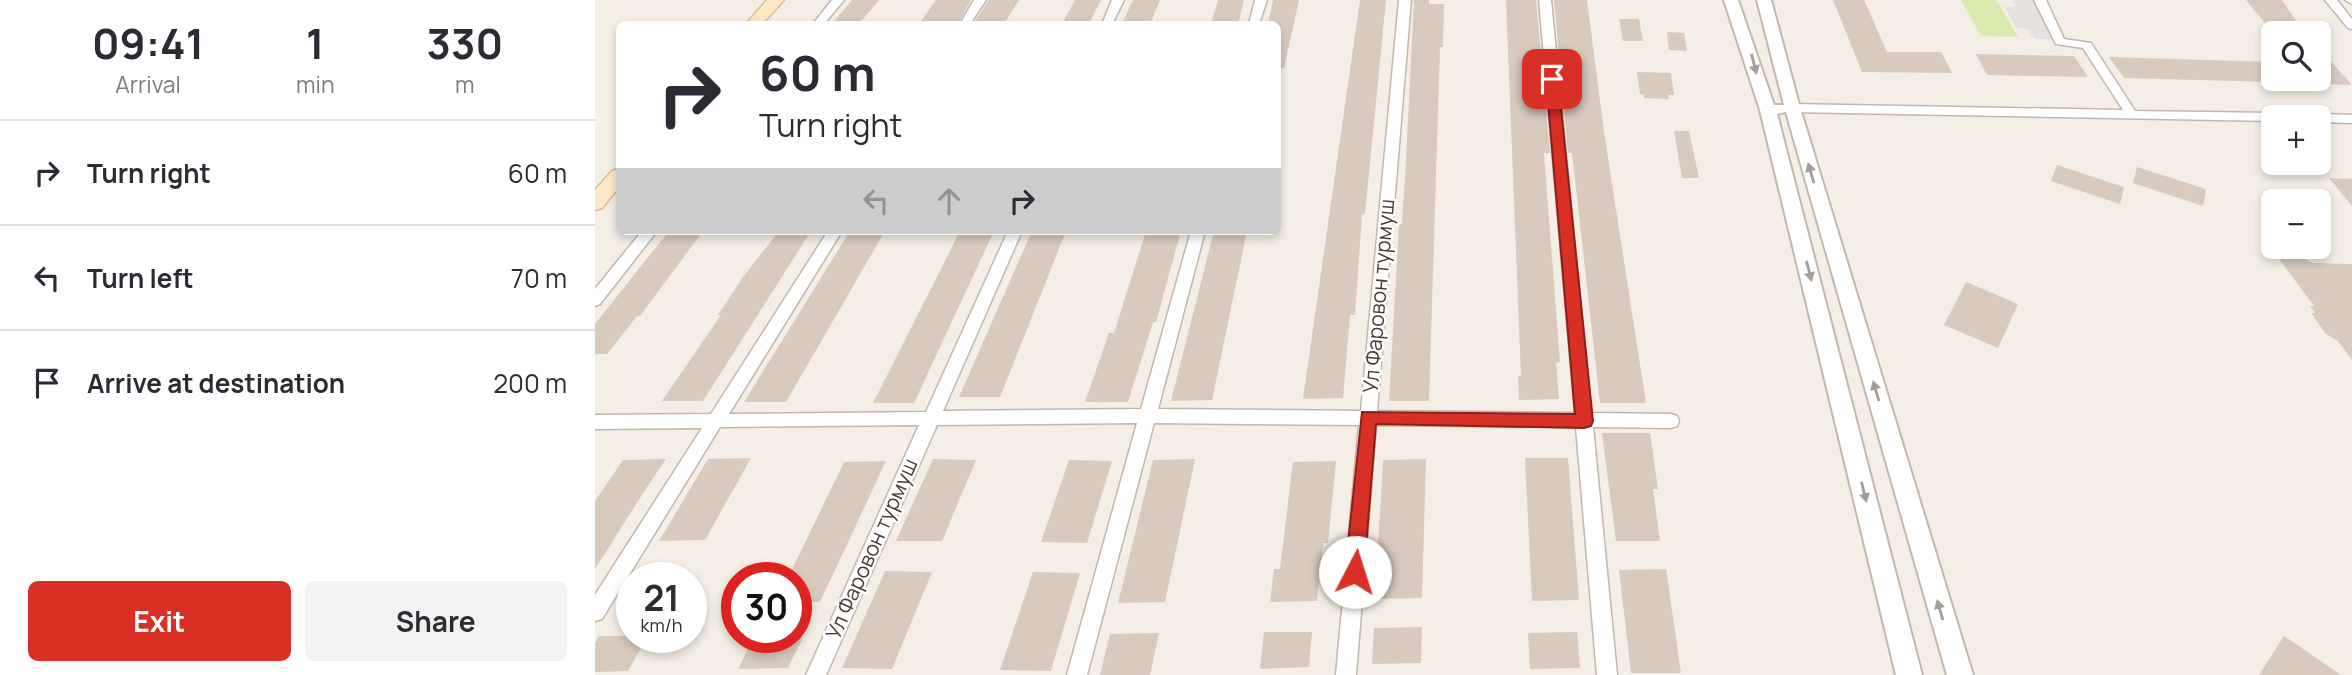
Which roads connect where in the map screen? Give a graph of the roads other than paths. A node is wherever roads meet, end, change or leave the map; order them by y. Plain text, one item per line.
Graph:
1 (776, 0) edge
2 (838, 0) edge
3 (981, 0) edge
4 (1118, 0) edge
5 (1261, 0) edge
6 (1405, 0) edge
7 (1545, 0) edge
8 (1731, 0) edge
9 (1764, 0) edge
10 (2040, 0) edge
11 (2331, 0) edge
12 (757, 21) edge
13 (820, 21) edge
14 (967, 21) edge
15 (1108, 21) edge
16 (1255, 21) edge
17 (2352, 26) edge
18 (1792, 108) junction
19 (1768, 110) junction
20 (2132, 115) junction
21 (2261, 117) edge
22 (2331, 118) edge
23 (2352, 119) edge
24 (616, 178) edge
25 (595, 203) edge
26 (647, 235) edge
27 (832, 235) edge
28 (1013, 235) edge
29 (1197, 235) edge
30 (595, 299) edge
31 (1148, 416) junction
32 (931, 417) junction
33 (1369, 417) junction
34 (716, 420) junction
35 (1584, 421) junction
36 (1671, 421) dead end
37 (595, 422) edge
38 (595, 612) edge
39 (815, 675) edge
40 (1077, 675) edge
41 (1346, 675) edge
42 (1607, 675) edge
43 (1909, 675) edge
44 (1960, 675) edge

1 - 12 main road
2 - 13 street
3 - 14 street
4 - 15 street
5 - 16 street
6 - 33 street, Ул Фаровон турмуш
7 - 35 street
8 -> 19 street
9 - 18 street
10 - 20 street
11 - 17 street
18 - 19 street
18 - 20 street
44 -> 18 street
19 -> 43 street
20 - 21 street
22 - 23 street
24 - 25 main road
26 - 30 street
27 - 34 street
28 - 32 street, Ул Фаровон турмуш
29 - 31 street
31 - 32 street
31 - 33 street
31 - 40 street
32 - 34 street
32 - 39 street, Ул Фаровон турмуш
33 - 35 street
33 - 41 street, Ул Фаровон турмуш
34 - 37 street
34 - 38 street
35 - 36 street
35 - 42 street

